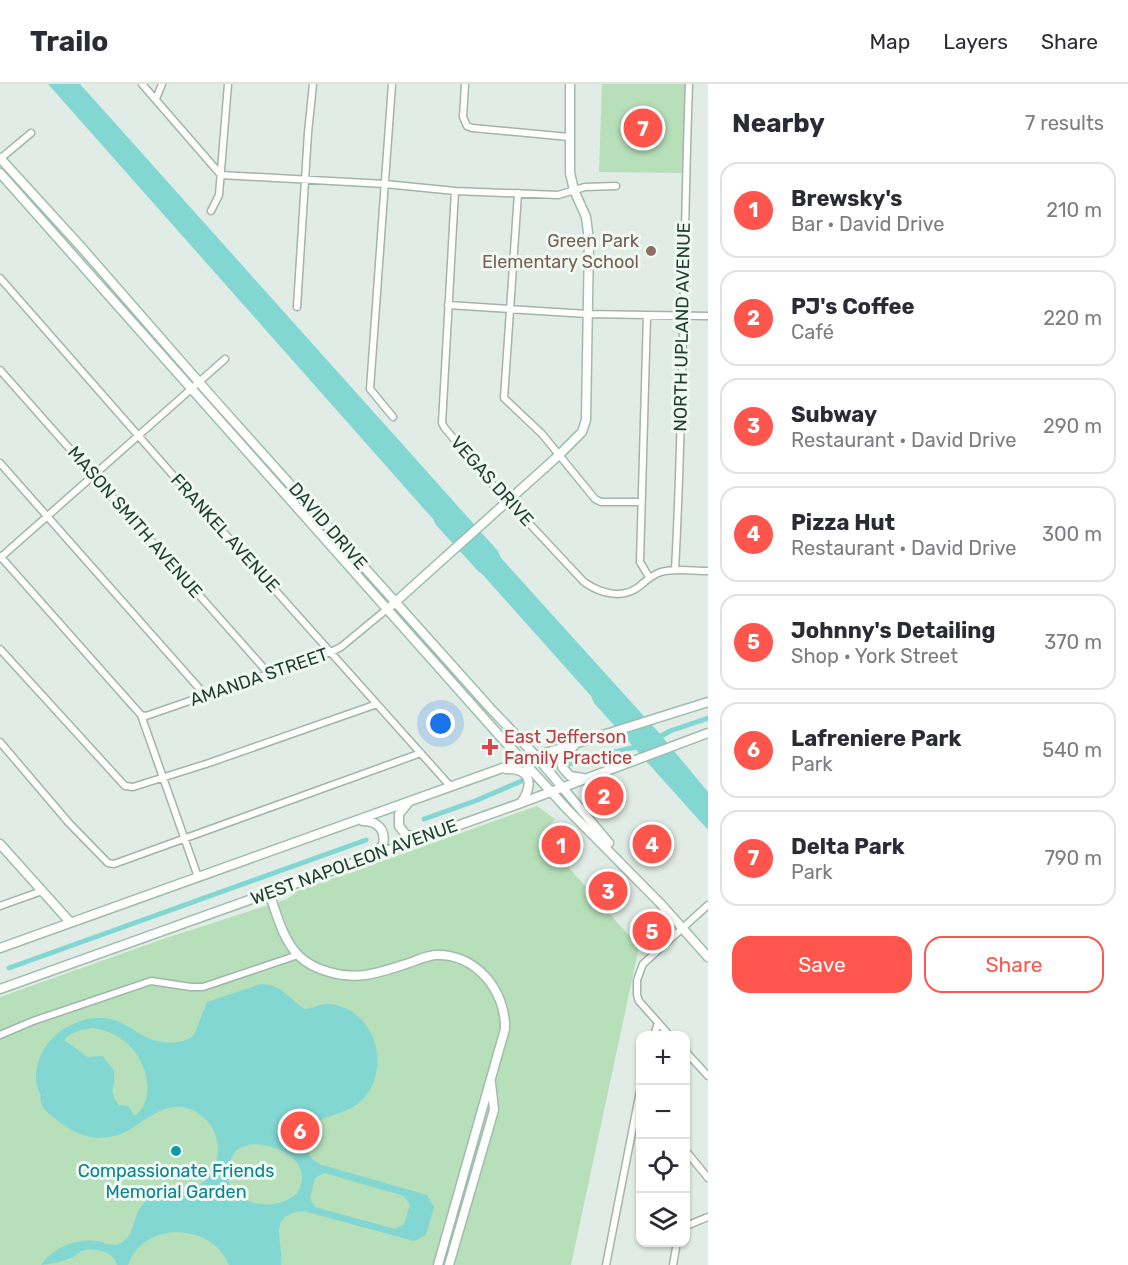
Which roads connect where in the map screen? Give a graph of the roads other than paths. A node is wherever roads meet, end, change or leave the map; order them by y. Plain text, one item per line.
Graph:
1 (142, 84) edge
2 (162, 84) edge
3 (228, 84) edge
4 (313, 84) edge
5 (392, 84) edge
6 (465, 84) edge
7 (570, 84) edge
8 (689, 84) edge
9 (156, 99) junction
10 (31, 133) dead end
11 (569, 137) junction
12 (0, 159) edge
13 (0, 173) edge
14 (221, 175) junction
15 (305, 179) junction
16 (385, 184) junction
17 (616, 186) dead end
18 (574, 190) junction
19 (455, 191) junction
20 (518, 194) junction
21 (211, 211) dead end
22 (0, 278) edge
23 (448, 305) junction
24 (297, 307) dead end
25 (510, 308) junction
26 (587, 314) junction
27 (647, 315) junction
28 (683, 316) junction
29 (708, 316) edge
30 (225, 358) dead end
31 (0, 370) edge
32 (195, 385) junction
33 (393, 417) dead end
34 (139, 434) junction
35 (559, 455) junction
36 (0, 463) edge
37 (94, 474) junction
38 (297, 490) junction
39 (288, 497) junction
40 (509, 501) junction
41 (641, 502) junction
42 (47, 516) junction
43 (0, 557) edge
44 (675, 570) junction
45 (708, 571) edge
46 (649, 577) junction
47 (396, 602) junction
48 (387, 609) junction
49 (0, 649) edge
50 (331, 652) junction
51 (269, 674) junction
52 (206, 696) junction
53 (708, 702) edge
54 (377, 704) junction
55 (141, 715) junction
56 (708, 733) edge
57 (582, 740) junction
58 (0, 742) edge
59 (421, 753) junction
60 (536, 756) junction
61 (524, 760) junction
62 (502, 769) junction
63 (163, 777) junction
64 (586, 778) junction
65 (562, 786) junction
66 (451, 787) junction
67 (552, 791) junction
68 (410, 801) junction
69 (521, 803) junction
70 (356, 821) junction
71 (426, 836) junction
72 (185, 840) junction
73 (0, 844) edge
74 (370, 857) junction
75 (198, 877) junction
76 (42, 891) junction
77 (269, 893) junction
78 (654, 896) junction
79 (708, 905) edge
80 (0, 906) edge
81 (70, 922) junction
82 (683, 927) junction
83 (0, 950) edge
84 (298, 955) junction
85 (708, 957) edge
86 (0, 983) edge
87 (14, 984) junction
88 (0, 989) edge
89 (658, 1022) junction
90 (655, 1031) edge
91 (666, 1031) edge
92 (0, 1035) edge
93 (690, 1056) edge
94 (708, 1076) edge
95 (491, 1079) junction
96 (636, 1115) edge
97 (690, 1156) edge
98 (708, 1178) edge
99 (708, 1217) edge
100 (690, 1224) edge
101 (676, 1247) edge
102 (438, 1265) edge
103 (449, 1265) edge
104 (606, 1265) edge
105 (673, 1265) edge

1 - 9 street
2 - 9 street
3 - 14 street
4 - 15 street
5 - 16 street
6 - 11 street
7 - 11 main road, AMANDA STREET
8 - 28 street, NORTH UPLAND AVENUE
9 - 14 street
10 - 12 street
11 - 18 main road, AMANDA STREET
12 - 32 main road, DAVID DRIVE
13 - 32 main road, DAVID DRIVE
14 - 15 street
14 - 21 street
15 - 16 street
15 - 24 street
16 - 19 street
16 - 33 street
17 - 18 street
18 - 20 street
18 - 26 main road, AMANDA STREET
19 - 20 street
19 - 23 street, VEGAS DRIVE
20 - 25 street
22 - 34 street, FRANKEL AVENUE
23 - 25 street
23 - 40 street, VEGAS DRIVE
25 - 26 street
25 - 35 street
26 - 27 street
26 - 35 main road, AMANDA STREET
27 - 28 street
27 - 41 street
28 - 29 street
28 - 44 street, NORTH UPLAND AVENUE
30 - 32 street
31 - 37 street, MASON SMITH AVENUE
32 - 34 street
32 - 38 main road, DAVID DRIVE
32 - 39 main road, DAVID DRIVE
34 - 37 street
34 - 50 street, FRANKEL AVENUE
35 - 40 main road, AMANDA STREET
35 - 41 street
36 - 42 street
37 - 42 street
37 - 51 street, MASON SMITH AVENUE
38 - 39 main road
38 - 47 main road, DAVID DRIVE
39 - 48 main road, DAVID DRIVE
40 - 46 street, VEGAS DRIVE
40 - 47 main road, AMANDA STREET
41 - 46 street
42 - 43 street
42 - 52 street
43 - 55 street
44 - 45 street, VEGAS DRIVE
44 - 46 street, VEGAS DRIVE
47 - 48 main road, AMANDA STREET
47 - 60 main road, DAVID DRIVE
48 - 50 street, AMANDA STREET
48 - 61 main road, DAVID DRIVE
49 - 63 street
50 - 51 street, AMANDA STREET
50 - 54 street, FRANKEL AVENUE
51 - 52 street, AMANDA STREET
52 - 55 street, AMANDA STREET
53 - 57 main road, WEST NAPOLEON AVENUE
54 - 59 street, FRANKEL AVENUE
54 - 63 street
55 - 63 street
56 - 64 main road, WEST NAPOLEON AVENUE
57 - 60 main road, WEST NAPOLEON AVENUE
57 - 64 main road
58 - 72 street
59 - 66 street, FRANKEL AVENUE
59 - 72 street
60 - 61 main road, WEST NAPOLEON AVENUE
60 - 65 main road, DAVID DRIVE
61 - 62 main road, WEST NAPOLEON AVENUE
61 - 67 main road, DAVID DRIVE
62 - 66 main road, WEST NAPOLEON AVENUE
62 - 69 main road
63 - 72 street
64 - 65 main road, WEST NAPOLEON AVENUE
65 - 67 main road, WEST NAPOLEON AVENUE
65 - 78 main road, DAVID DRIVE
66 - 68 main road, WEST NAPOLEON AVENUE
67 - 69 main road, WEST NAPOLEON AVENUE
67 - 78 main road, DAVID DRIVE
68 - 70 main road, WEST NAPOLEON AVENUE
68 - 71 main road
69 - 71 main road, WEST NAPOLEON AVENUE
70 - 74 main road
70 - 75 main road, WEST NAPOLEON AVENUE
71 - 74 main road, WEST NAPOLEON AVENUE
72 - 75 street
73 - 76 main road
74 - 77 main road, WEST NAPOLEON AVENUE
75 - 81 main road, WEST NAPOLEON AVENUE
76 - 80 street
76 - 81 main road
77 - 84 main road
77 - 87 main road, WEST NAPOLEON AVENUE
78 - 82 main road, DAVID DRIVE
79 - 82 street
81 - 83 main road, WEST NAPOLEON AVENUE
82 - 85 main road, DAVID DRIVE
82 - 89 street
84 - 92 street
84 - 95 main road
86 - 87 main road
87 - 88 main road, WEST NAPOLEON AVENUE
89 - 90 street
89 - 91 street
93 - 94 street
95 - 102 main road
95 - 103 main road
96 - 104 street
97 - 98 street
99 - 100 street
101 - 105 street

